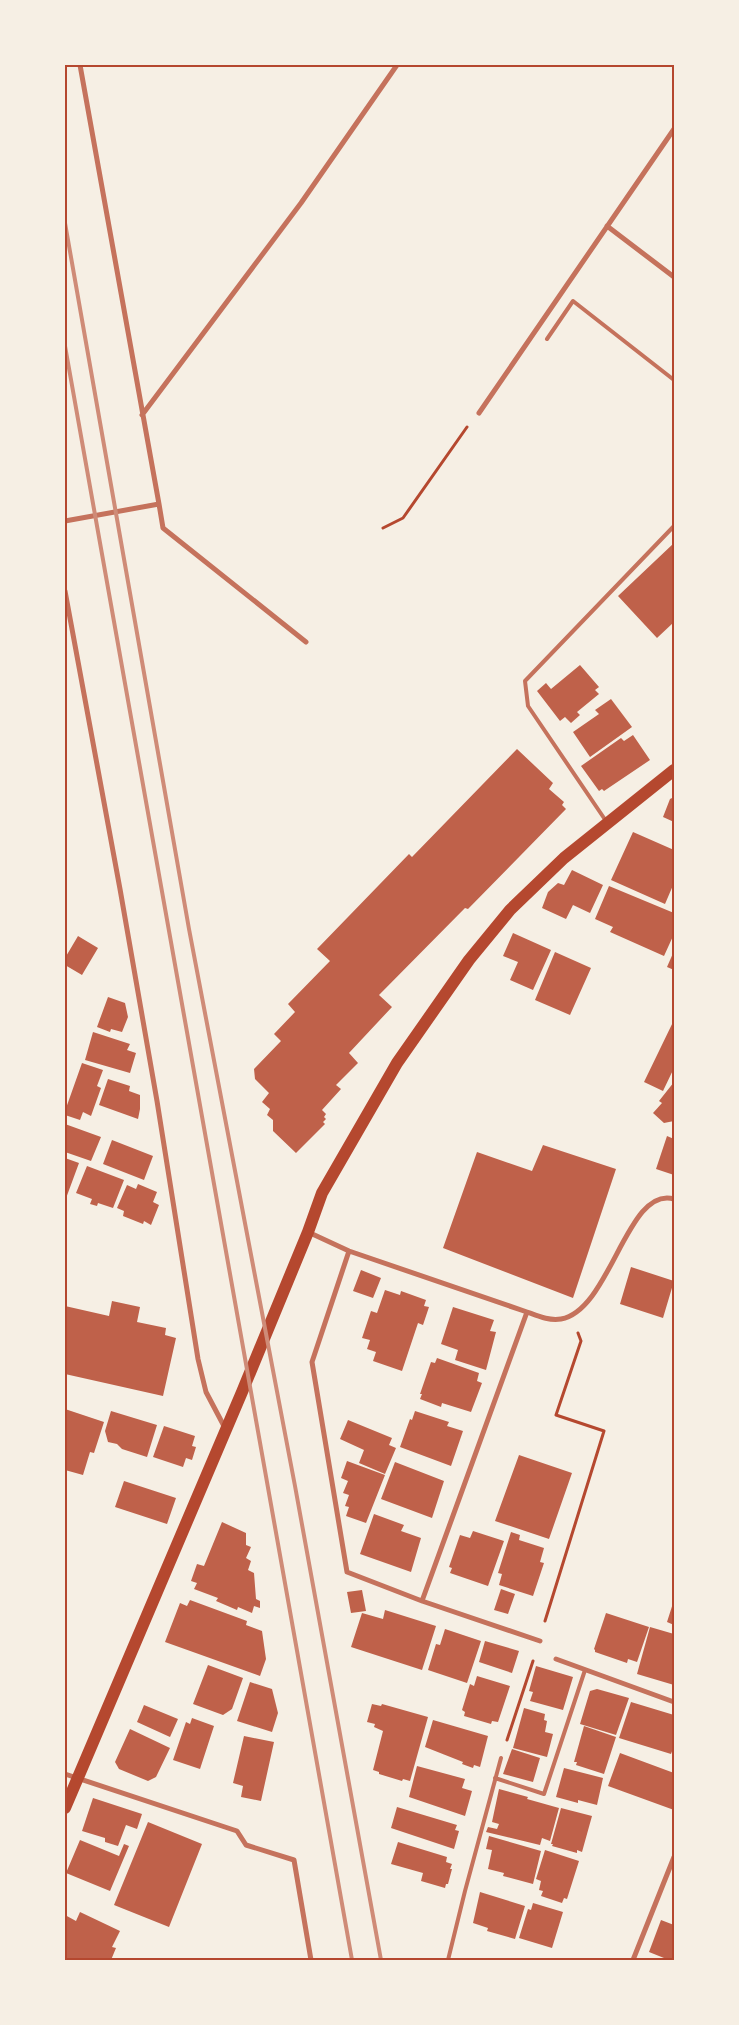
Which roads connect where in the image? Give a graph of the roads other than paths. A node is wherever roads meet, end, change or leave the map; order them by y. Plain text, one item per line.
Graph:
1 (80, 65) edge
2 (397, 65) edge
3 (674, 129) edge
4 (607, 226) junction
5 (674, 277) edge
6 (547, 339) dead end
7 (674, 380) edge
8 (478, 413) road end
9 (142, 415) junction
10 (159, 504) junction
11 (66, 521) edge
12 (674, 526) edge
13 (65, 591) edge
14 (306, 642) dead end
15 (674, 770) edge
16 (607, 823) junction
17 (674, 1199) edge
18 (308, 1232) junction
19 (349, 1251) junction
20 (527, 1312) junction
21 (226, 1430) junction
22 (422, 1601) junction
23 (540, 1641) road end
24 (556, 1660) dead end
25 (585, 1670) junction
26 (674, 1702) edge
27 (501, 1758) road end
28 (65, 1774) edge
29 (78, 1778) junction
30 (495, 1778) junction
31 (65, 1808) edge
32 (674, 1857) edge
33 (311, 1960) edge
34 (448, 1960) edge
35 (633, 1960) edge

1 - 9 street
2 - 9 street
3 - 4 street
4 - 5 street
4 - 8 street
6 - 7 lane
9 - 10 street
10 - 11 street
10 - 14 street
12 - 16 lane
13 - 21 street
15 - 16 main road
16 - 18 main road
17 - 20 street
18 - 19 street
18 - 21 main road
19 - 20 street
19 - 22 street
20 - 22 street
21 - 29 main road
22 - 23 street
24 - 25 street
25 - 26 street
25 - 30 lane
27 - 30 lane
28 - 29 street
29 - 31 main road
29 - 33 street
30 - 34 lane
32 - 35 street

